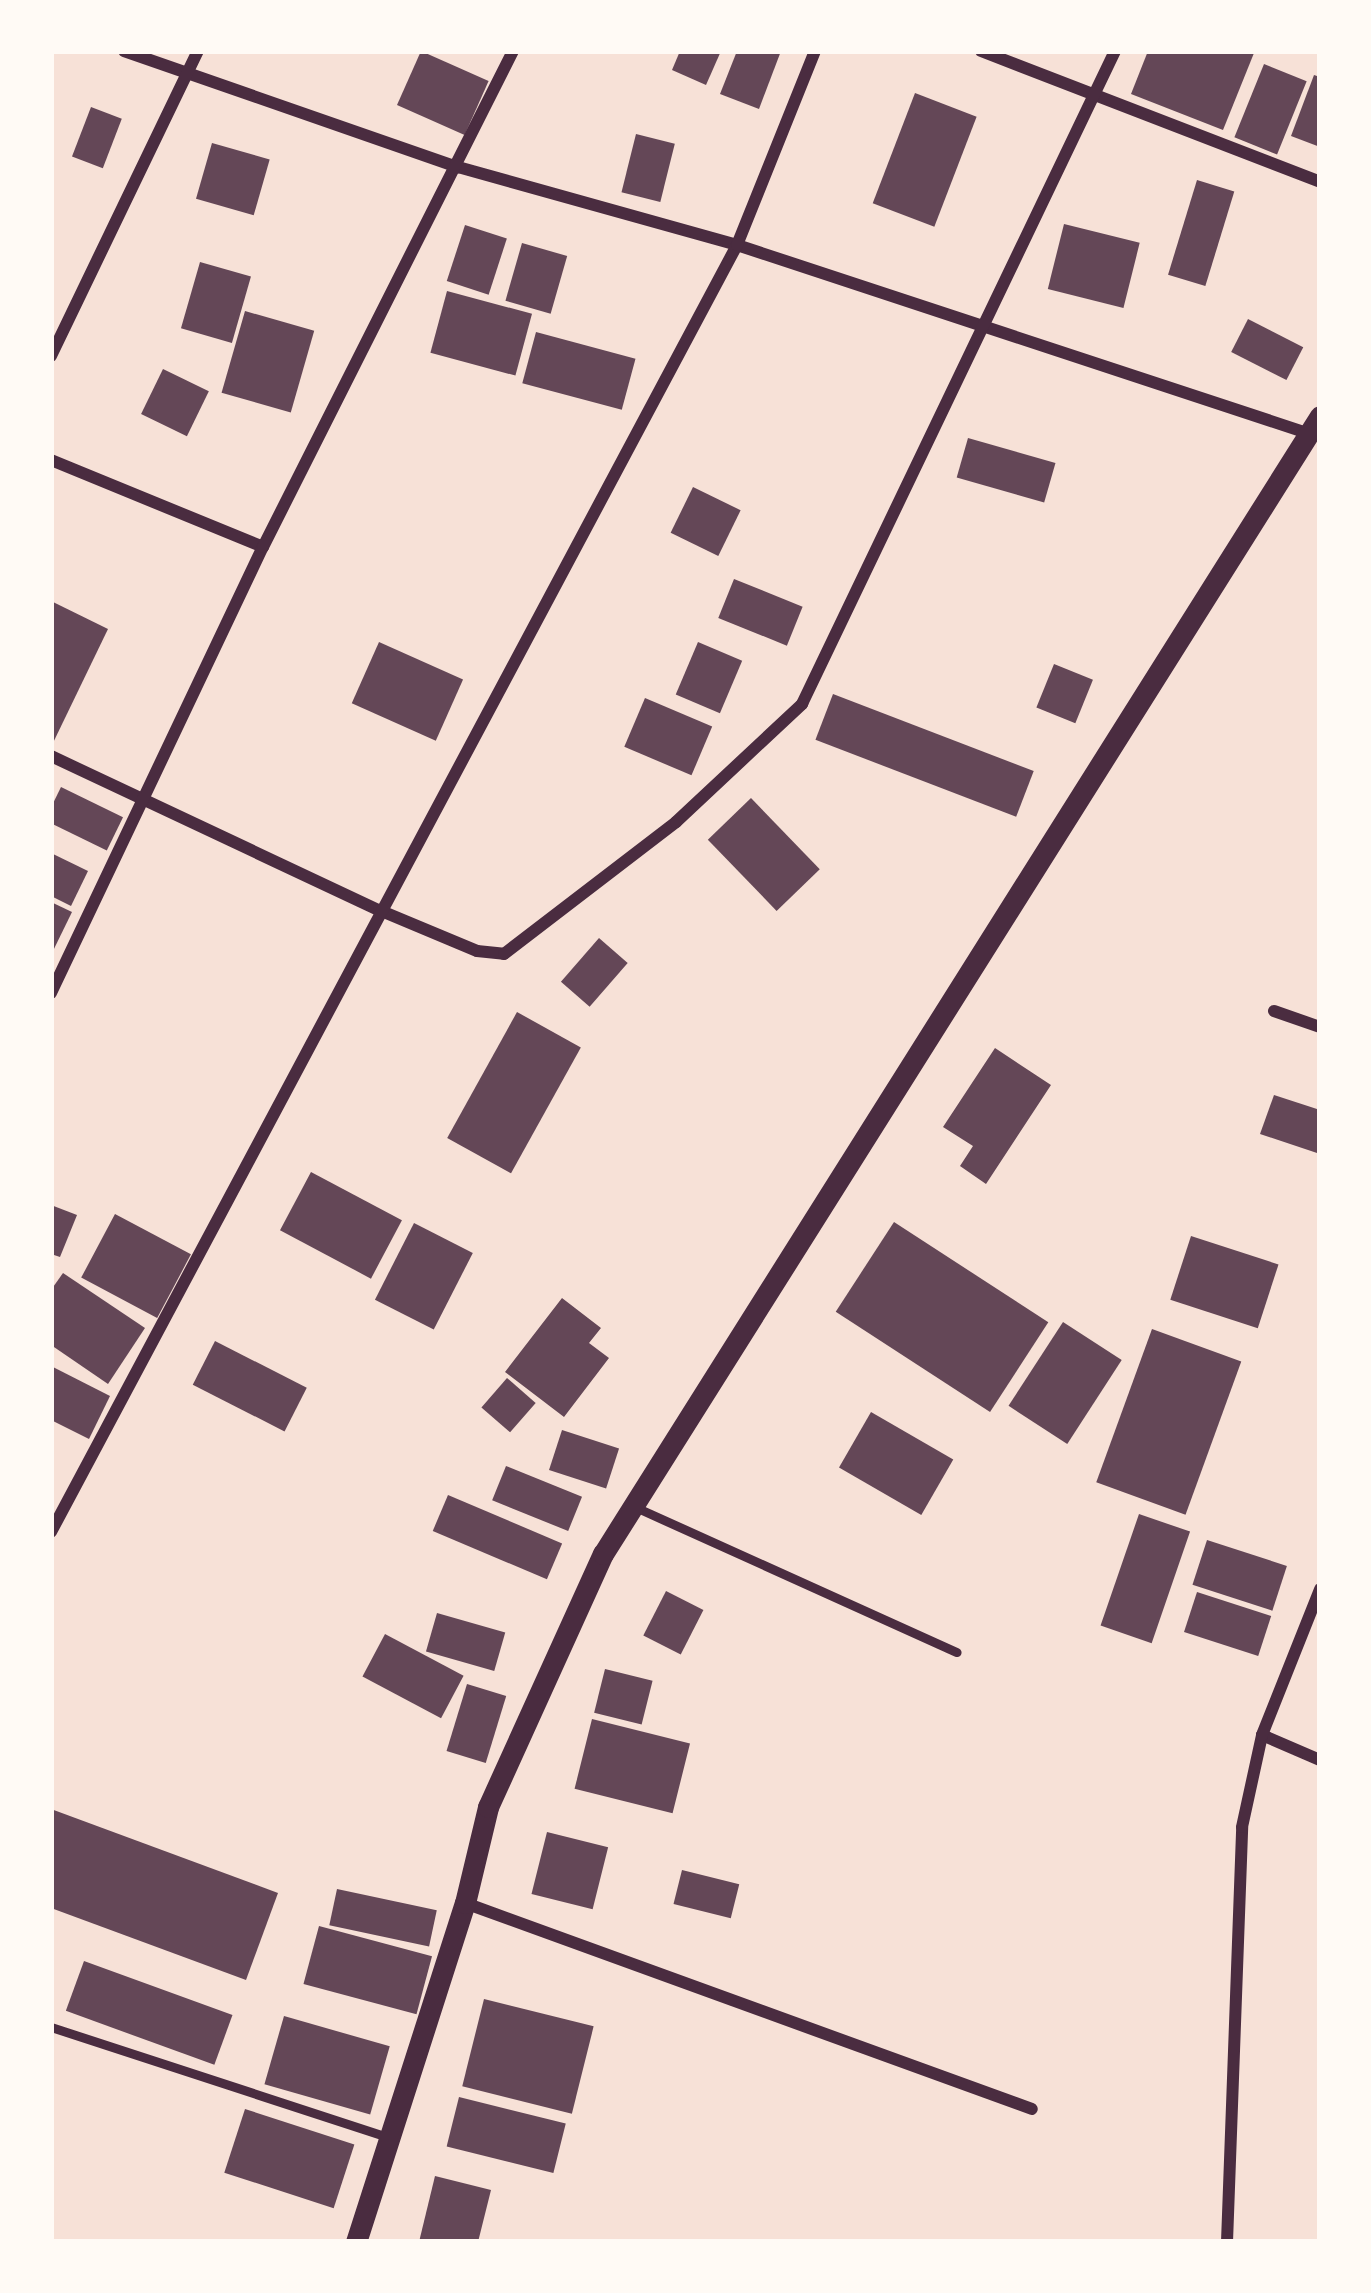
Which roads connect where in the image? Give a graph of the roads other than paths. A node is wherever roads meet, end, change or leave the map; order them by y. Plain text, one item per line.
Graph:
1 (124, 51) edge
2 (198, 51) edge
3 (513, 51) edge
4 (815, 51) edge
5 (981, 51) edge
6 (1115, 51) edge
7 (187, 75) junction
8 (1096, 97) junction
9 (458, 167) junction
10 (1320, 182) edge
11 (737, 245) junction
12 (985, 327) junction
13 (51, 356) edge
14 (1316, 428) edge
15 (51, 460) edge
16 (263, 547) junction
17 (51, 756) edge
18 (147, 805) junction
19 (380, 910) junction
20 (51, 993) edge
21 (1274, 1011) dead end
22 (1320, 1027) edge
23 (632, 1506) junction
24 (51, 1532) edge
25 (1320, 1588) edge
26 (957, 1652) dead end
27 (1262, 1735) junction
28 (1320, 1760) edge
29 (465, 1903) junction
30 (51, 2027) edge
31 (1032, 2109) dead end
32 (389, 2138) junction
33 (356, 2242) edge
34 (1227, 2242) edge

1 - 7 street
2 - 7 street
3 - 9 street
4 - 11 street
5 - 8 street
6 - 8 street
7 - 9 street
7 - 13 street
8 - 10 street
8 - 12 street
9 - 11 street
9 - 16 street
11 - 12 street
11 - 19 street
12 - 14 street
12 - 19 street
14 - 23 street
15 - 16 street
16 - 18 street
17 - 18 street
18 - 19 street
18 - 20 street
19 - 24 street
21 - 22 street
23 - 26 lane
23 - 29 street
25 - 27 street
27 - 28 street
27 - 34 street
29 - 31 street
29 - 32 street
30 - 32 lane
32 - 33 street

